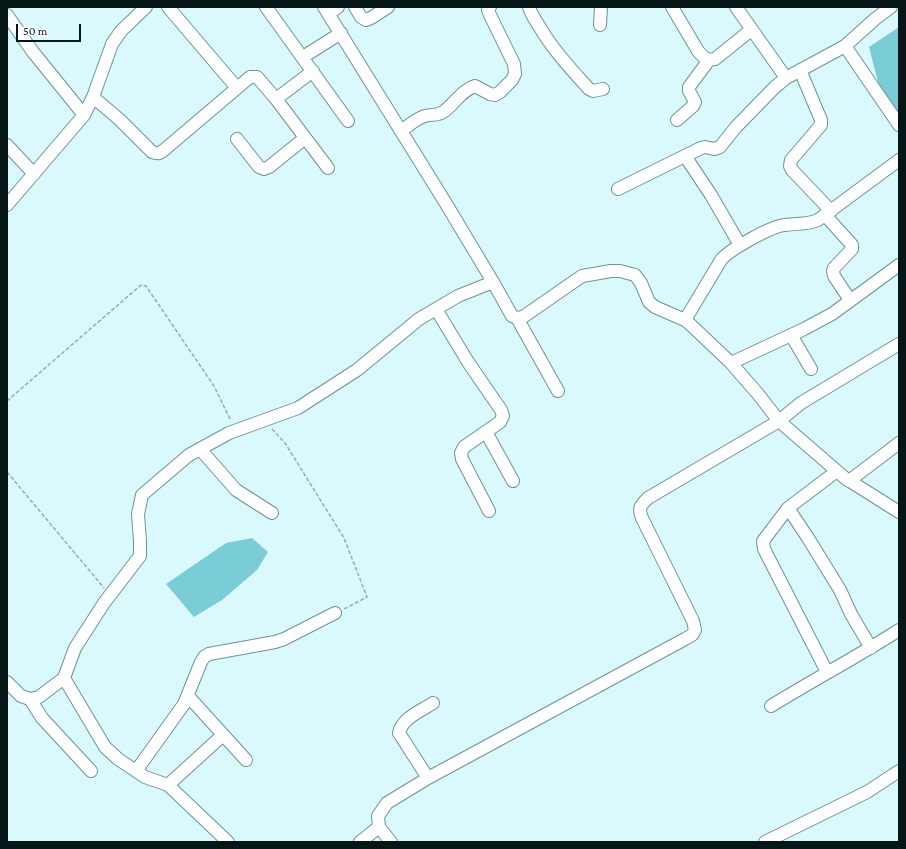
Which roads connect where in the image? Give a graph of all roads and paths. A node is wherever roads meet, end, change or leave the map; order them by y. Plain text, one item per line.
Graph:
1 (146, 7) edge
2 (168, 7) edge
3 (266, 7) edge
4 (355, 7) edge
5 (388, 7) edge
6 (490, 7) edge
7 (529, 7) edge
8 (601, 7) edge
9 (672, 7) edge
10 (736, 7) edge
11 (891, 7) edge
12 (330, 9) edge
13 (7, 15) edge
14 (600, 25) dead end
15 (751, 30) junction
16 (341, 33) junction
17 (845, 46) junction
18 (303, 57) junction
19 (709, 60) junction
20 (800, 70) junction
21 (313, 71) junction
22 (786, 78) junction
23 (237, 88) junction
24 (603, 89) dead end
25 (93, 97) junction
26 (276, 99) junction
27 (84, 115) junction
28 (677, 120) dead end
29 (348, 121) dead end
30 (899, 125) edge
31 (401, 131) junction
32 (304, 138) junction
33 (237, 139) dead end
34 (7, 145) edge
35 (685, 156) junction
36 (899, 160) edge
37 (328, 168) dead end
38 (34, 174) junction
39 (618, 189) dead end
40 (7, 205) edge
41 (828, 213) junction
42 (740, 245) junction
43 (899, 265) edge
44 (493, 282) junction
45 (850, 300) junction
46 (436, 309) junction
47 (517, 318) junction
48 (685, 320) junction
49 (791, 335) junction
50 (899, 344) edge
51 (731, 363) junction
52 (811, 369) dead end
53 (558, 390) dead end
54 (7, 401) edge
55 (264, 420) junction
56 (779, 422) junction
57 (236, 431) junction
58 (486, 432) junction
59 (899, 443) edge
60 (200, 449) junction
61 (837, 471) junction
62 (7, 472) edge
63 (513, 481) dead end
64 (849, 481) junction
65 (788, 508) junction
66 (489, 511) dead end
67 (272, 512) dead end
68 (899, 512) edge
69 (110, 596) junction
70 (335, 613) joint
71 (899, 630) edge
72 (871, 648) junction
73 (827, 672) junction
74 (64, 678) junction
75 (7, 682) edge
76 (188, 696) junction
77 (30, 699) junction
78 (433, 703) dead end
79 (771, 706) dead end
80 (223, 735) junction
81 (246, 760) dead end
82 (91, 771) dead end
83 (136, 771) junction
84 (899, 771) edge
85 (428, 778) junction
86 (168, 785) junction
87 (379, 827) junction
88 (224, 841) edge
89 (360, 842) edge
90 (391, 842) edge
91 (765, 842) edge

1 - 25 street
2 - 23 street
3 - 18 street
4 - 5 street
6 - 31 street
7 - 24 street
8 - 14 street
9 - 19 street
10 - 15 street
11 - 17 street
12 - 16 street
13 - 27 street
15 - 19 street
15 - 22 street
16 - 18 street
16 - 31 street
17 - 20 street
17 - 30 street
18 - 21 street
19 - 28 street
20 - 22 street
20 - 41 street
21 - 26 street
21 - 29 street
22 - 35 street
23 - 25 street
23 - 26 street
25 - 27 street
26 - 32 street
27 - 38 street
31 - 44 street
32 - 33 street
32 - 37 street
34 - 38 street
35 - 39 street
35 - 42 street
36 - 41 street
38 - 40 street
41 - 42 street
41 - 45 street
42 - 48 street
43 - 45 street
44 - 46 street
44 - 47 street
45 - 49 street
46 - 55 street
46 - 58 street
47 - 48 street
47 - 53 street
48 - 51 street
49 - 51 street
49 - 52 street
50 - 56 street
51 - 56 street
54 - 57 path
55 - 57 street
55 - 70 path
56 - 61 street
56 - 85 street
57 - 60 street
58 - 63 street
58 - 66 street
59 - 64 street
60 - 67 street
60 - 69 street
61 - 64 street
61 - 65 street
62 - 69 path
64 - 68 street
65 - 72 street
65 - 73 street
69 - 74 street
70 - 76 street
71 - 72 street
72 - 73 street
73 - 79 street
74 - 77 street
74 - 83 street
75 - 77 street
76 - 80 street
76 - 83 street
77 - 82 street
78 - 85 street
80 - 81 street
80 - 86 street
83 - 86 street
84 - 91 street
85 - 87 street
86 - 88 street
87 - 89 street
87 - 90 street

